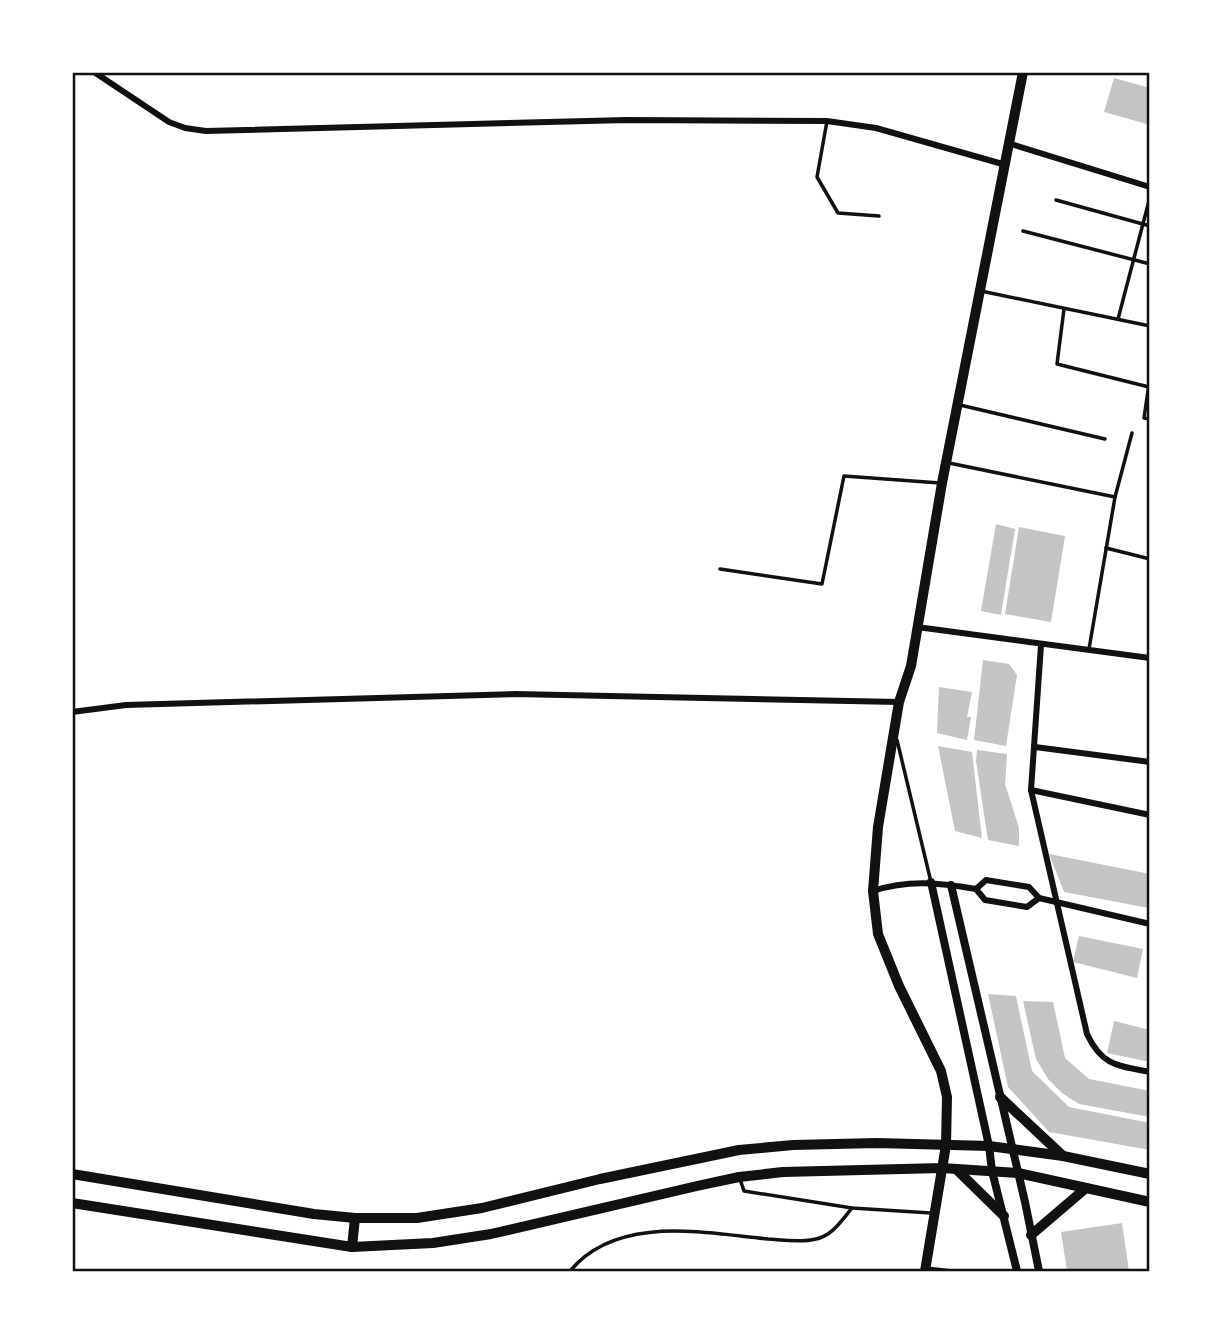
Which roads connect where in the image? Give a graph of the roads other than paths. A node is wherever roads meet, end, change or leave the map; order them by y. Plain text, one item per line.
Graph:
1 (94, 72) edge
2 (1023, 72) edge
3 (827, 121) junction
4 (1010, 144) junction
5 (1006, 165) junction
6 (1150, 187) edge
7 (1150, 197) edge
8 (1056, 200) dead end
9 (879, 216) dead end
10 (1142, 224) junction
11 (1150, 226) edge
12 (1023, 231) dead end
13 (1133, 258) junction
14 (1150, 264) edge
15 (979, 291) junction
16 (1064, 309) junction
17 (1118, 319) junction
18 (1150, 326) edge
19 (1150, 377) edge
20 (1149, 387) edge
21 (958, 404) junction
22 (1150, 419) edge
23 (1132, 433) dead end
24 (1105, 439) dead end
25 (946, 463) junction
26 (942, 483) junction
27 (1115, 497) junction
28 (1106, 548) junction
29 (1150, 559) edge
30 (720, 569) dead end
31 (917, 627) junction
32 (1041, 645) junction
33 (1089, 649) junction
34 (1150, 658) edge
35 (899, 702) junction
36 (72, 712) edge
37 (895, 731) junction
38 (1035, 747) junction
39 (1150, 762) edge
40 (1031, 790) junction
41 (1150, 815) edge
42 (931, 882) junction
43 (951, 885) junction
44 (976, 889) junction
45 (873, 891) junction
46 (1039, 898) junction
47 (1056, 903) junction
48 (1150, 924) edge
49 (1150, 1072) edge
50 (1000, 1097) junction
51 (946, 1145) junction
52 (989, 1146) junction
53 (1013, 1150) junction
54 (1063, 1156) junction
55 (942, 1168) junction
56 (956, 1169) junction
57 (992, 1171) junction
58 (1018, 1173) junction
59 (72, 1174) edge
60 (1150, 1174) edge
61 (738, 1177) junction
62 (1086, 1188) junction
63 (1150, 1202) edge
64 (72, 1203) edge
65 (852, 1208) junction
66 (934, 1213) junction
67 (1004, 1216) junction
68 (355, 1218) junction
69 (1031, 1235) junction
70 (352, 1247) junction
71 (925, 1270) edge
72 (570, 1271) edge
73 (952, 1271) edge
74 (1017, 1271) edge
75 (1039, 1271) edge

1 - 3 street
2 - 4 main road
3 - 5 street
3 - 9 lane
4 - 5 main road
4 - 6 street
5 - 15 main road
7 - 10 lane
8 - 10 lane
10 - 11 lane
10 - 13 lane
12 - 13 lane
13 - 14 lane
13 - 17 lane
15 - 16 lane
15 - 21 main road
16 - 17 lane
16 - 20 lane
17 - 18 lane
19 - 20 lane
20 - 22 lane
21 - 24 lane
21 - 25 main road
23 - 27 lane
25 - 26 main road
25 - 27 lane
26 - 30 lane
26 - 31 main road
27 - 28 lane
28 - 29 lane
28 - 33 lane
31 - 32 street
31 - 35 main road
32 - 33 street
32 - 38 street
33 - 34 street
35 - 36 street
35 - 37 main road
37 - 42 lane
37 - 45 main road
38 - 39 street
38 - 40 street
40 - 41 street
40 - 47 street
42 - 43 street
42 - 45 street
42 - 52 street
43 - 44 street
43 - 50 street
44 - 46 street
44 - 46 street
45 - 51 main road
46 - 47 street
47 - 48 street
47 - 49 street
50 - 53 street
50 - 54 main road
51 - 52 main road
51 - 55 main road
51 - 68 main road
52 - 53 main road
52 - 57 street
53 - 54 main road
53 - 58 street
54 - 60 main road
55 - 56 main road
55 - 61 main road
55 - 66 main road
56 - 57 main road
56 - 67 main road
57 - 58 main road
57 - 67 street
58 - 62 main road
58 - 69 street
59 - 68 main road
61 - 65 lane
61 - 70 main road
62 - 63 main road
62 - 69 main road
64 - 70 main road
65 - 66 lane
65 - 72 lane
66 - 71 main road
67 - 74 street
68 - 70 main road
69 - 75 street
71 - 73 lane

